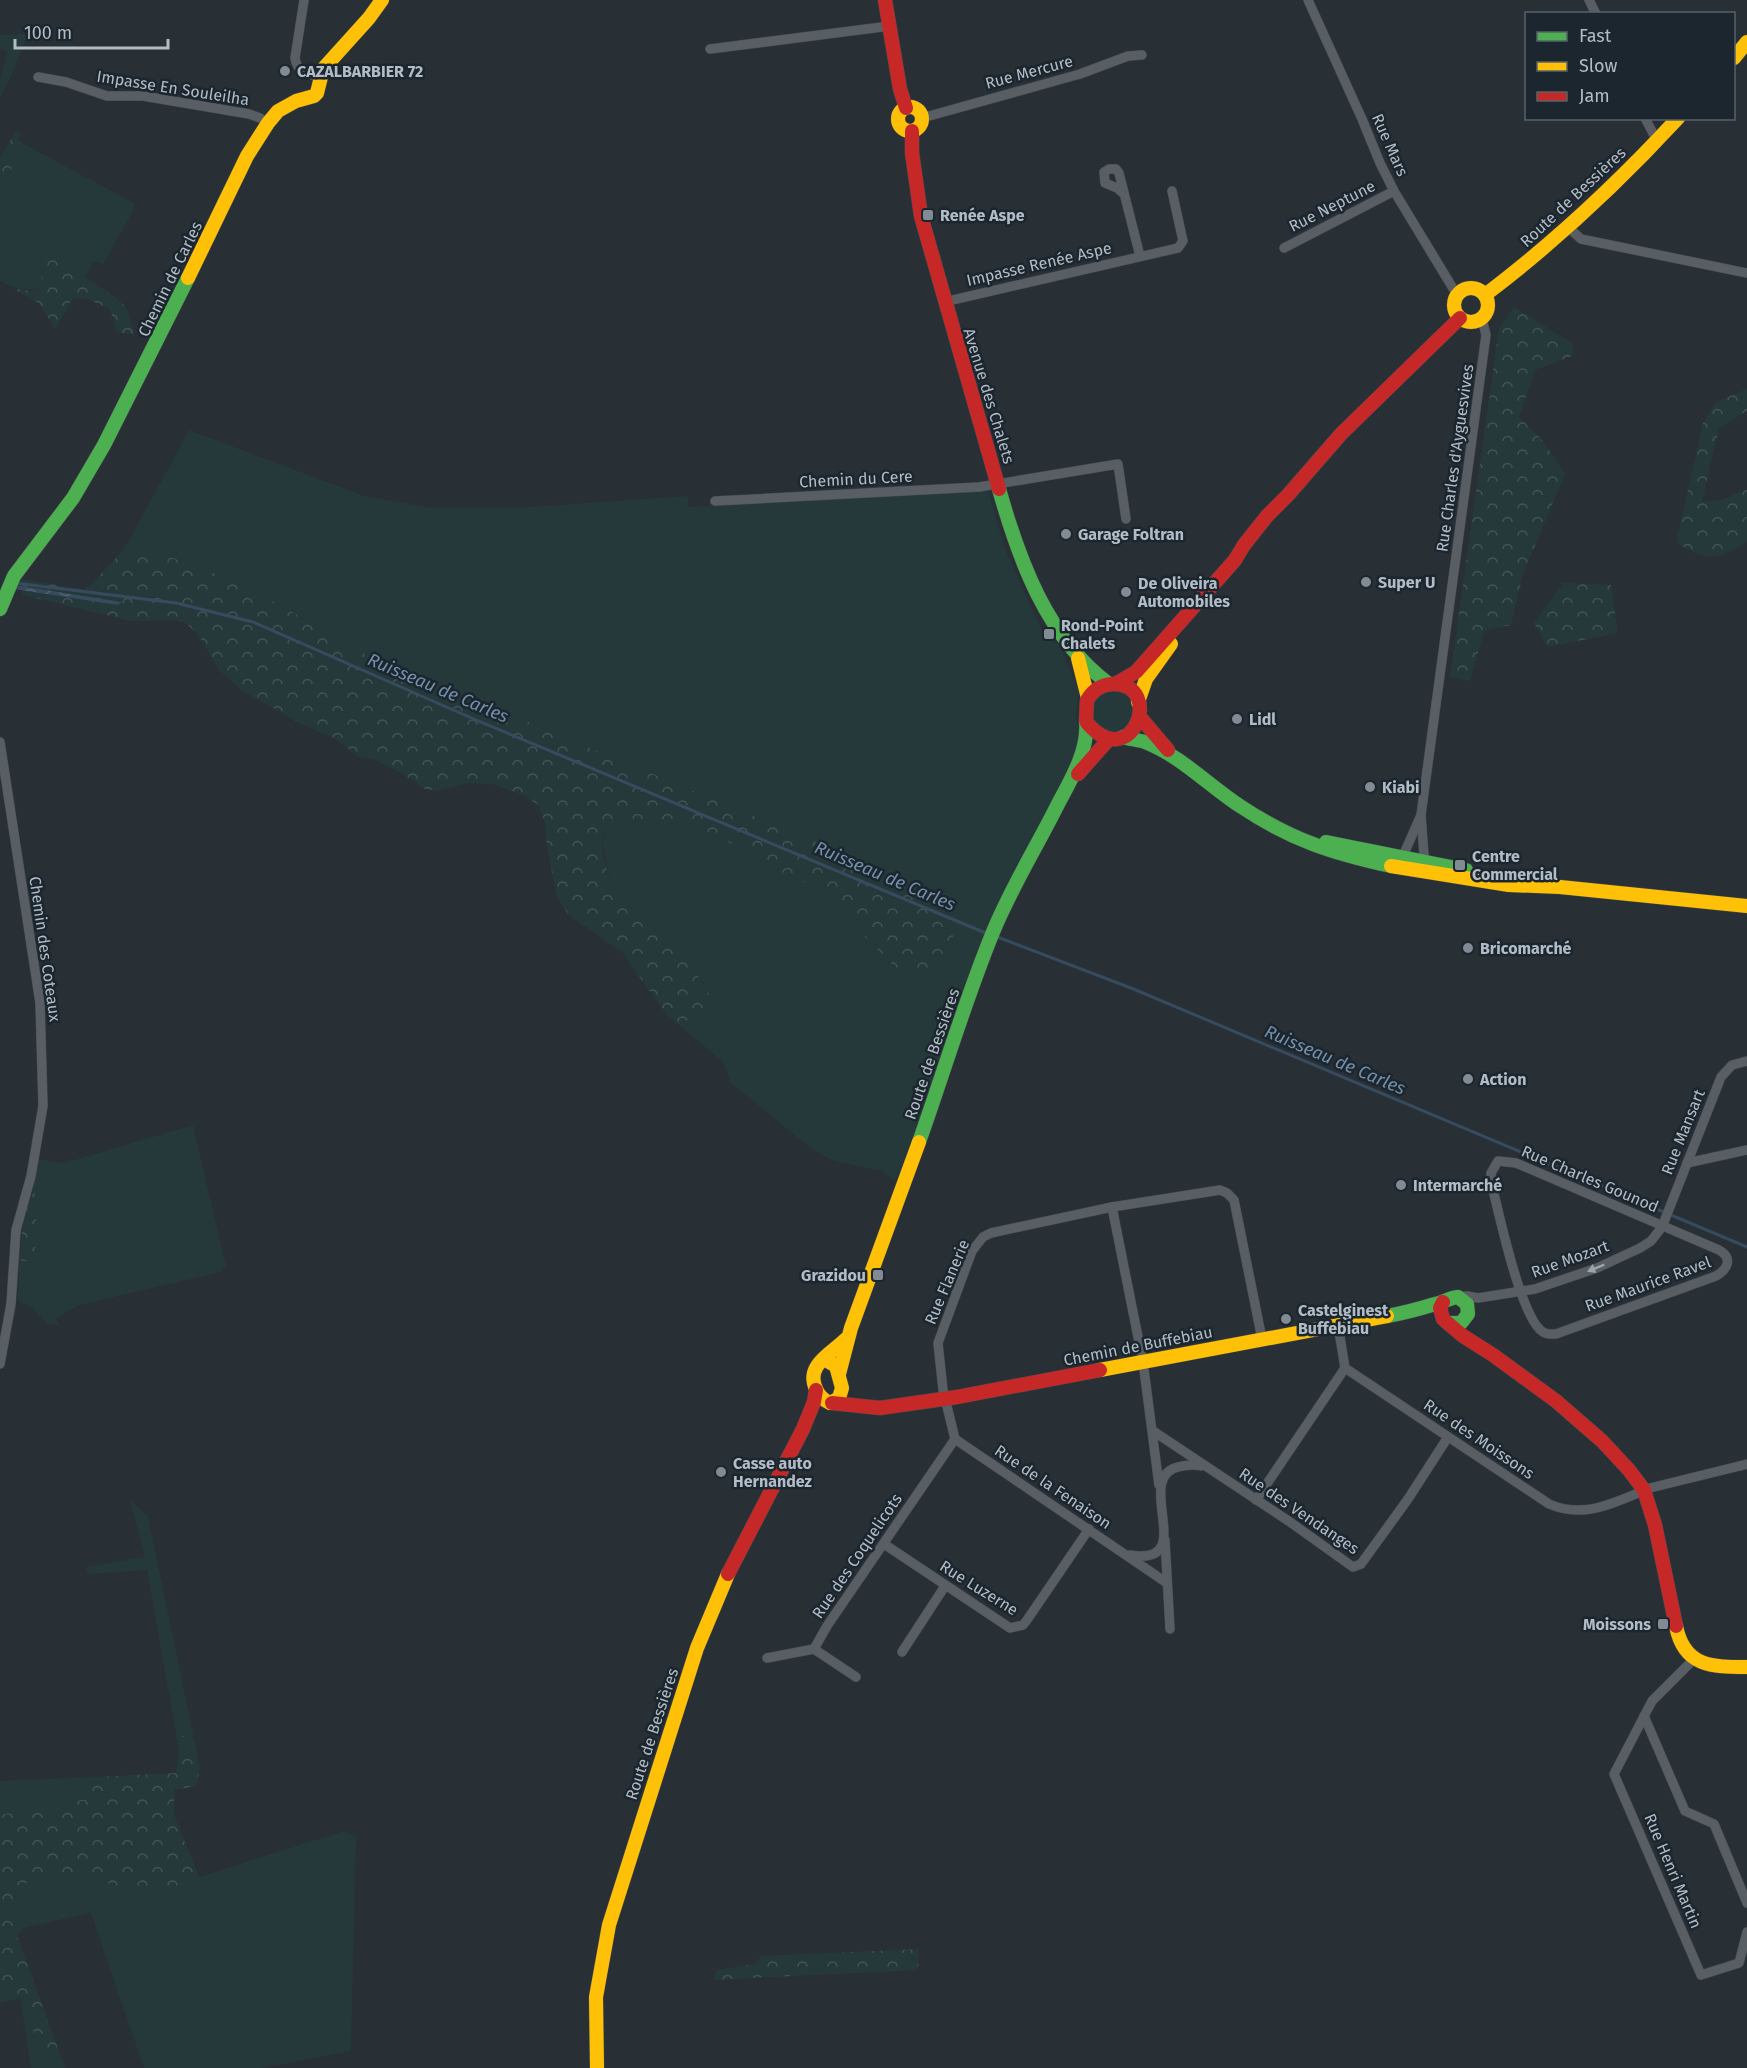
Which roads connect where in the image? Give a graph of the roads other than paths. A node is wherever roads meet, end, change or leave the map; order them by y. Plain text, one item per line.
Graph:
1 (304, 0) edge
2 (382, 0) edge
3 (885, 0) edge
4 (1308, 0) edge
5 (890, 26) junction
6 (1747, 42) edge
7 (710, 49) dead end
8 (1143, 55) dead end
9 (1735, 57) edge
10 (38, 77) dead end
11 (321, 77) junction
12 (906, 108) junction
13 (922, 118) junction
14 (1646, 120) edge
15 (1676, 120) edge
16 (268, 123) junction
17 (912, 131) junction
18 (1657, 141) junction
19 (1172, 191) dead end
20 (1394, 191) junction
21 (1124, 194) dead end
22 (1568, 227) junction
23 (1284, 248) dead end
24 (1140, 256) junction
25 (1747, 273) edge
26 (1457, 295) junction
27 (1485, 296) junction
28 (944, 302) junction
29 (1460, 318) junction
30 (1482, 319) junction
31 (999, 485) junction
32 (715, 501) dead end
33 (1126, 519) dead end
34 (1197, 604) junction
35 (0, 609) edge
36 (1077, 656) junction
37 (1112, 684) junction
38 (1088, 698) junction
39 (1138, 702) junction
40 (1140, 717) junction
41 (1087, 723) junction
42 (1116, 738) junction
43 (0, 742) edge
44 (1177, 759) junction
45 (1067, 787) junction
46 (1421, 815) junction
47 (1412, 863) junction
48 (1747, 906) edge
49 (1747, 1061) edge
50 (1747, 1150) edge
51 (1687, 1163) junction
52 (1112, 1207) junction
53 (1662, 1227) junction
54 (1519, 1291) junction
55 (1443, 1302) junction
56 (1470, 1308) junction
57 (1411, 1312) junction
58 (1446, 1321) junction
59 (1338, 1325) junction
60 (846, 1338) junction
61 (1262, 1338) junction
62 (1472, 1340) junction
63 (824, 1359) junction
64 (1143, 1362) junction
65 (0, 1364) edge
66 (1345, 1368) junction
67 (839, 1374) junction
68 (842, 1388) junction
69 (816, 1390) junction
70 (946, 1398) junction
71 (830, 1403) junction
72 (872, 1407) junction
73 (803, 1429) junction
74 (1153, 1431) junction
75 (1448, 1437) junction
76 (955, 1439) junction
77 (1746, 1466) edge
78 (1207, 1467) junction
79 (1159, 1485) junction
80 (1644, 1490) junction
81 (1257, 1500) junction
82 (1089, 1529) junction
83 (1165, 1535) junction
84 (884, 1544) junction
85 (1126, 1555) junction
86 (1167, 1583) junction
87 (945, 1586) junction
88 (1170, 1629) dead end
89 (814, 1648) junction
90 (902, 1652) dead end
91 (767, 1658) dead end
92 (1694, 1659) junction
93 (1747, 1667) edge
94 (856, 1677) dead end
95 (1644, 1716) junction
96 (1747, 1903) edge
97 (1747, 1932) edge
98 (597, 2068) edge

1 - 11 street
2 - 11 street, Chemin de Carles
3 - 5 street, Avenue des Chalets
4 - 20 street, Rue Mars
5 - 7 street
5 - 12 street, Avenue des Chalets
6 - 9 street
8 - 13 street, Rue Mercure
10 - 16 street, Impasse En Souleilha
11 - 16 street, Chemin de Carles
12 - 13 street
12 - 17 street, Avenue des Chalets
13 - 17 street
14 - 18 street
15 - 18 street, Route de Bessières
16 - 35 street, Chemin de Carles
17 - 28 street, Avenue des Chalets
18 - 22 street, Route de Bessières
19 - 24 street, Impasse Renée Aspe
20 - 23 street, Rue Neptune
20 - 26 street, Rue Mars
21 - 24 street
22 - 25 street
22 - 27 street, Route de Bessières
24 - 28 street, Impasse Renée Aspe
26 - 27 street
26 - 29 street
27 - 30 street
28 - 31 street, Avenue des Chalets
29 - 30 street
29 - 34 street
30 - 46 street, Rue Charles d'Ayguesvives
31 - 32 street, Chemin du Cere
31 - 33 street, Chemin du Cere
31 - 36 street, Avenue des Chalets
34 - 37 street
34 - 39 street
36 - 37 street, Avenue des Chalets
36 - 38 street, Avenue des Chalets
37 - 38 street
37 - 39 street
38 - 41 street, Route de Bessières
39 - 40 street
40 - 42 street, Route de Bessières
40 - 44 street
41 - 42 street
41 - 45 street, Route de Bessières
42 - 44 street
42 - 45 street, Route de Bessières
43 - 65 street, Chemin des Coteaux
44 - 47 street
45 - 60 street, Route de Bessières
46 - 47 street, Rue Charles d'Ayguesvives
46 - 47 street, Rue Charles d'Ayguesvives
47 - 48 street
49 - 51 street, Rue Mansart
50 - 51 street
51 - 53 street, Rue Mansart
52 - 61 street, Rue Flanerie
52 - 64 street
52 - 70 street, Rue Flanerie
53 -> 54 street, Rue Mozart
53 - 54 street, Rue Charles Gounod
53 - 54 street, Rue Maurice Ravel
54 - 56 street, Rue Mozart
55 - 56 street
55 - 57 street, Chemin de Buffebiau
55 - 58 street
56 - 58 street
56 - 62 street
57 - 58 street, Chemin de Buffebiau
57 - 59 street, Chemin de Buffebiau
58 - 62 street, Chemin de Buffebiau
59 - 61 street, Chemin de Buffebiau
59 - 66 street
60 - 63 street, Route de Bessières
60 - 67 street, Route de Bessières
61 - 64 street, Chemin de Buffebiau
62 - 80 street, Chemin de Buffebiau
63 - 67 street
63 - 69 street, Route de Bessières
64 - 70 street, Chemin de Buffebiau
64 - 74 street
66 - 75 street, Rue des Moissons
66 - 81 street
67 - 68 street, Route de Bessières
68 - 71 street, Route de Bessières
68 - 72 street
69 - 71 street
69 - 73 street, Route de Bessières
70 - 72 street, Chemin de Buffebiau
70 - 76 street
71 - 72 street, Chemin de Buffebiau
71 - 73 street, Route de Bessières
73 - 98 street, Route de Bessières
74 - 78 street, Rue des Vendanges
74 - 79 street
75 - 80 street, Rue des Moissons
75 - 81 street, Rue des Vendanges
76 - 82 street, Rue de la Fenaison
76 - 84 street, Rue des Coquelicots
77 - 80 street, Rue des Moissons
78 - 79 street
78 - 81 street, Rue des Vendanges
79 - 83 street
80 - 92 street, Chemin de Buffebiau
82 - 85 street, Rue de la Fenaison
82 - 87 street, Rue Luzerne
83 - 85 street
83 - 86 street
84 - 87 street, Rue Luzerne
84 - 89 street, Rue des Coquelicots
85 - 86 street, Rue de la Fenaison
86 - 88 street
87 - 90 street
89 - 91 street
89 - 94 street
92 - 93 street
92 - 95 street, Rue Henri Martin
95 - 96 street
95 - 97 street, Rue Henri Martin

